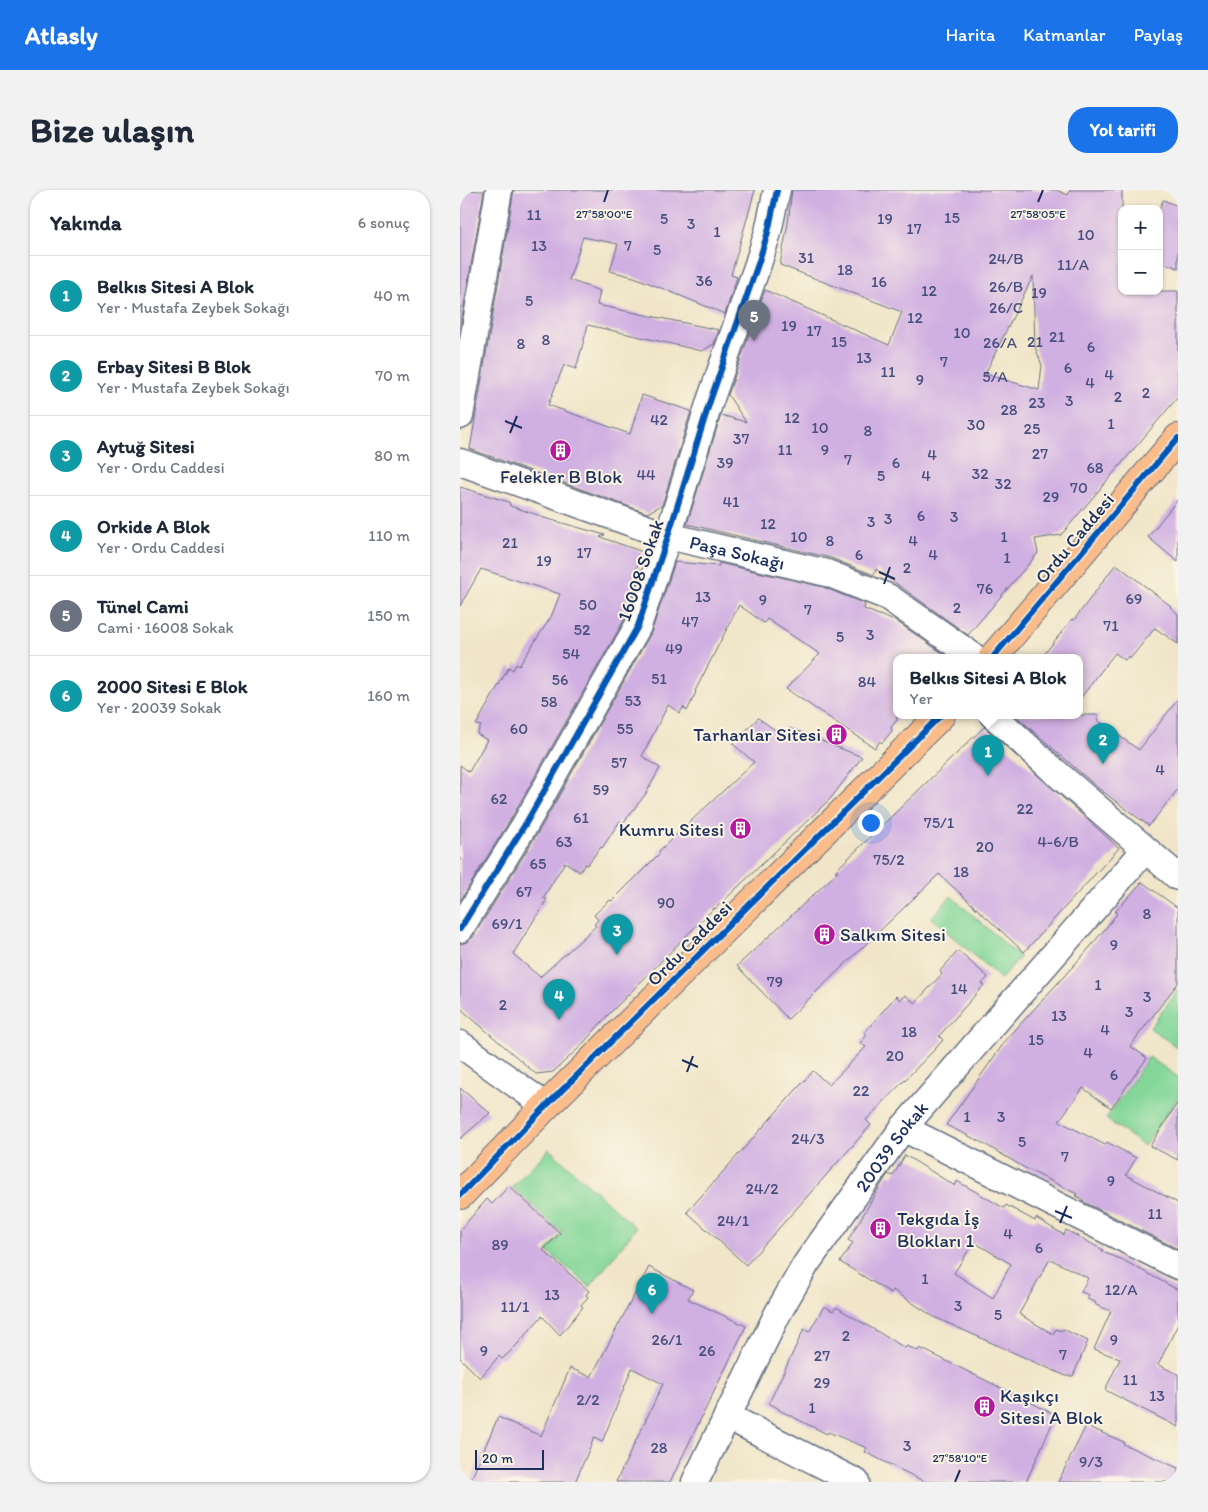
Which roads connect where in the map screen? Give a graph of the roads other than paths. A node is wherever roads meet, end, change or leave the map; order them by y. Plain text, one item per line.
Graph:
1 (500, 190) edge
2 (777, 190) edge
3 (460, 416) edge
4 (1178, 438) edge
5 (460, 462) edge
6 (668, 536) junction
7 (970, 654) edge
8 (996, 654) edge
9 (937, 719) edge
10 (997, 719) edge
11 (1145, 850) junction
12 (1178, 876) edge
13 (460, 928) edge
14 (460, 1044) edge
15 (546, 1106) junction
16 (903, 1128) junction
17 (460, 1195) edge
18 (1178, 1266) edge
19 (727, 1416) junction
20 (695, 1482) edge
21 (856, 1482) edge

1 - 3 street
2 - 6 street, 16008 Sokak
4 - 8 main road, Ordu Caddesi
5 - 6 street, Paşa Sokağı
6 - 7 street, Paşa Sokağı
6 - 13 street, 16008 Sokak
9 - 15 main road, Ordu Caddesi
10 - 11 street
11 - 12 street
11 - 16 street, 20039 Sokak
14 - 15 street
15 - 17 main road, Ordu Caddesi
16 - 18 street
16 - 19 street, 20039 Sokak
19 - 20 street, 20039 Sokak
19 - 21 street

